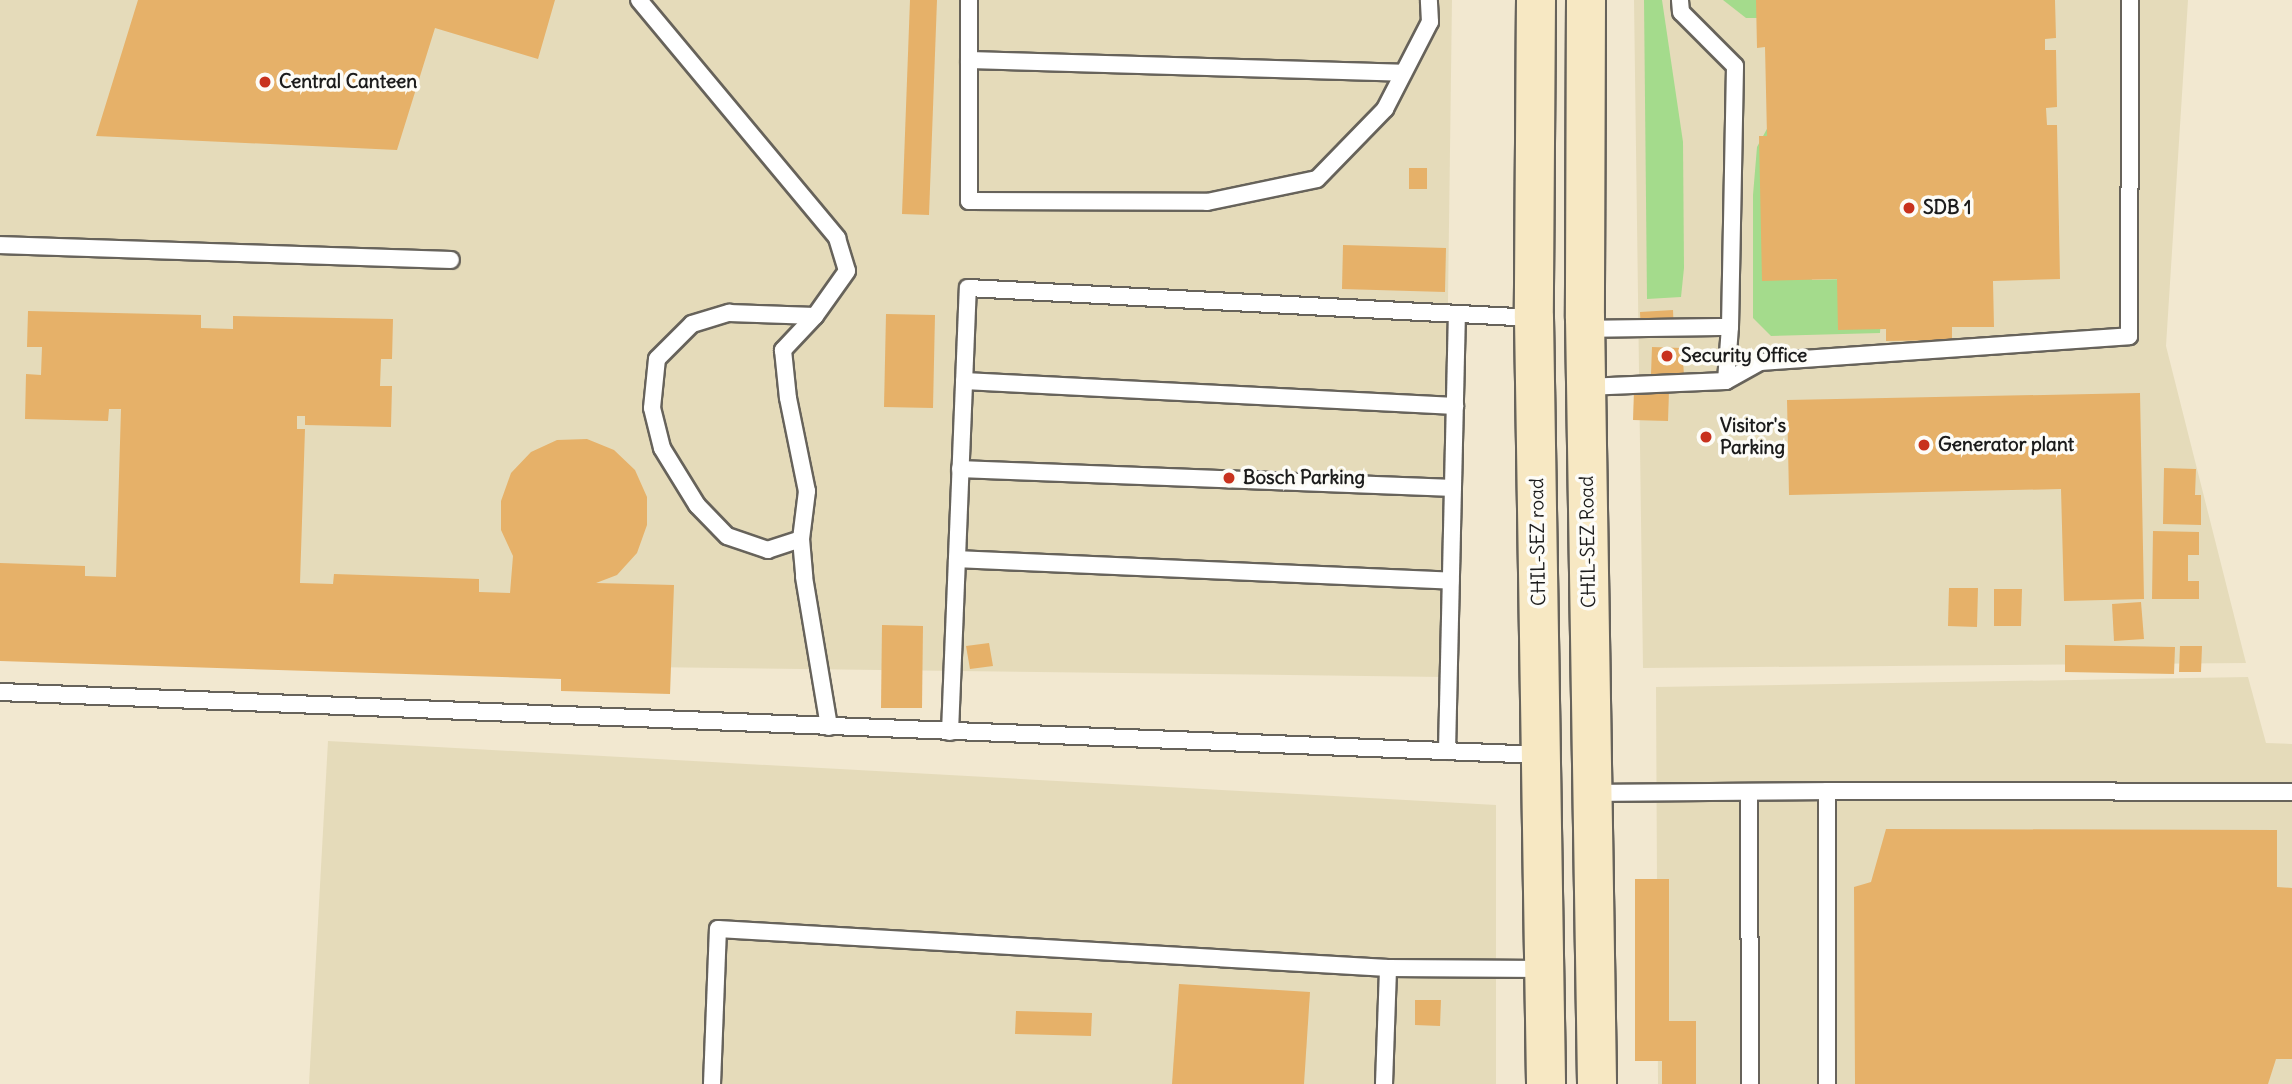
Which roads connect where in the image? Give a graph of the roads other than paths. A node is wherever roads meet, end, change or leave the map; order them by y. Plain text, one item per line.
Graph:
1 (639, 0) edge
2 (969, 0) edge
3 (1429, 0) edge
4 (1536, 0) edge
5 (1586, 0) edge
6 (1680, 0) edge
7 (2130, 0) edge
8 (969, 60) junction
9 (1403, 73) junction
10 (0, 245) edge
11 (451, 260) dead end
12 (1457, 315) junction
13 (816, 316) junction
14 (1534, 318) junction
15 (1730, 327) junction
16 (1585, 329) junction
17 (964, 381) junction
18 (1726, 382) junction
19 (1586, 387) junction
20 (1455, 406) junction
21 (960, 469) junction
22 (1453, 488) junction
23 (801, 540) junction
24 (957, 559) junction
25 (1451, 581) junction
26 (0, 692) edge
27 (830, 727) junction
28 (950, 732) junction
29 (1447, 751) junction
30 (1541, 755) junction
31 (1827, 791) junction
32 (1749, 792) junction
33 (2292, 792) edge
34 (1592, 793) junction
35 (1388, 968) junction
36 (1544, 969) junction
37 (712, 1084) edge
38 (1384, 1084) edge
39 (1546, 1084) edge
40 (1597, 1084) edge
41 (1750, 1084) edge
42 (1828, 1084) edge

1 - 13 lane
2 - 8 lane
3 - 9 lane
4 - 14 street, CHIL-SEZ road
5 - 16 street, CHIL-SEZ Road
6 - 15 lane
7 - 18 lane
8 - 9 lane
8 - 9 lane
10 - 11 lane
12 - 14 lane
12 - 17 lane
12 - 20 lane
13 - 23 lane
13 - 23 lane
14 - 30 street, CHIL-SEZ road
15 - 16 lane
15 - 18 lane
16 - 19 street, CHIL-SEZ Road
17 - 20 lane
17 - 21 lane
18 - 19 lane
19 - 34 street, CHIL-SEZ Road
20 - 22 lane
21 - 22 lane
21 - 24 lane
22 - 25 lane
23 - 27 lane
24 - 25 lane
24 - 28 lane
25 - 29 lane
26 - 27 lane
27 - 28 lane
28 - 29 lane
29 - 30 lane
30 - 36 street, CHIL-SEZ road
31 - 32 lane
31 - 33 lane
31 - 42 lane
32 - 34 lane
32 - 41 lane
34 - 40 street, CHIL-SEZ Road
35 - 36 lane
35 - 37 lane
35 - 38 lane
36 - 39 street, CHIL-SEZ road

